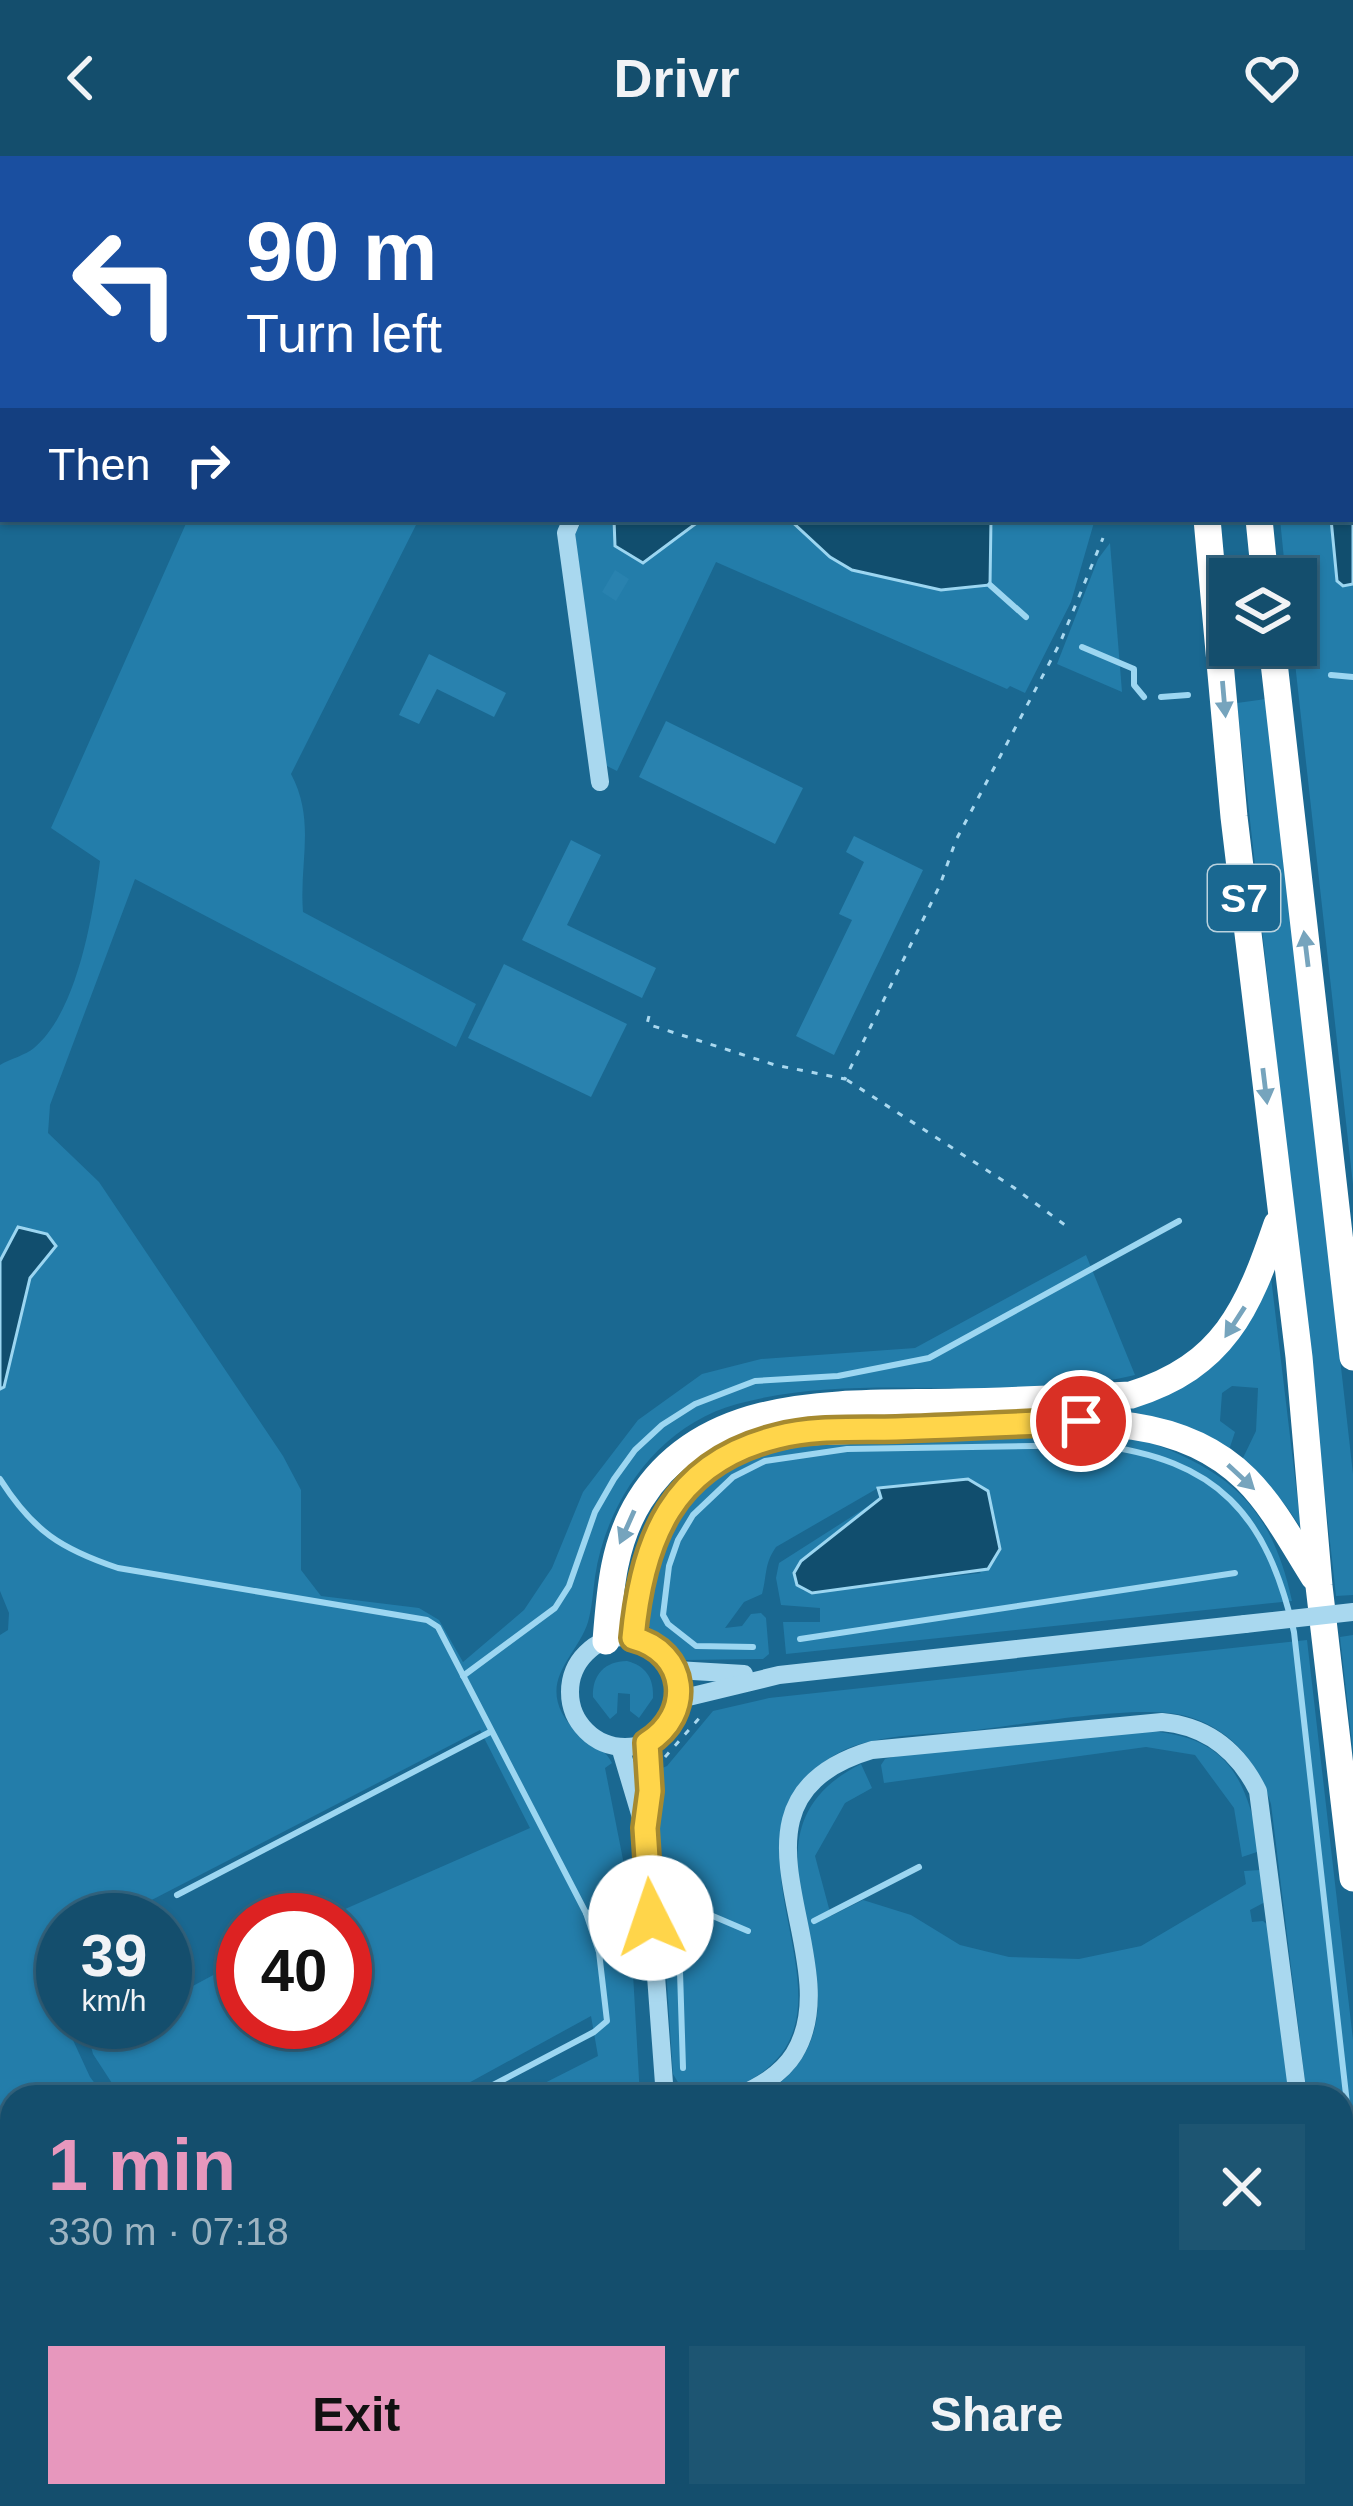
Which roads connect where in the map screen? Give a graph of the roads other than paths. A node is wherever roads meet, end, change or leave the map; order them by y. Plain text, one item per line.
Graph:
1 (571, 522) edge
2 (1207, 522) edge
3 (1259, 522) edge
4 (1263, 558) edge
5 (1274, 666) edge
6 (600, 782) dead end
7 (1280, 1214) junction
8 (1353, 1357) edge
9 (1319, 1586) junction
10 (1353, 1612) edge
11 (620, 1639) junction
12 (676, 1670) junction
13 (779, 1675) junction
14 (680, 1699) junction
15 (620, 1747) junction
16 (653, 1751) junction
17 (645, 1828) junction
18 (1353, 1878) edge
19 (663, 2085) edge
20 (755, 2085) edge
21 (1296, 2085) edge

1 - 6 street
2 -> 7 highway, S7
3 - 4 highway
8 -> 5 highway, S7
7 - 9 highway, S7
7 -> 11 highway
11 -> 9 highway
9 - 18 highway, S7
10 - 13 street, bridge
11 - 12 street
11 - 15 street
12 - 13 street
12 - 14 street
13 - 14 street
14 - 16 street
15 - 16 street
15 - 17 street
16 - 17 street
17 - 19 street
20 - 21 street

